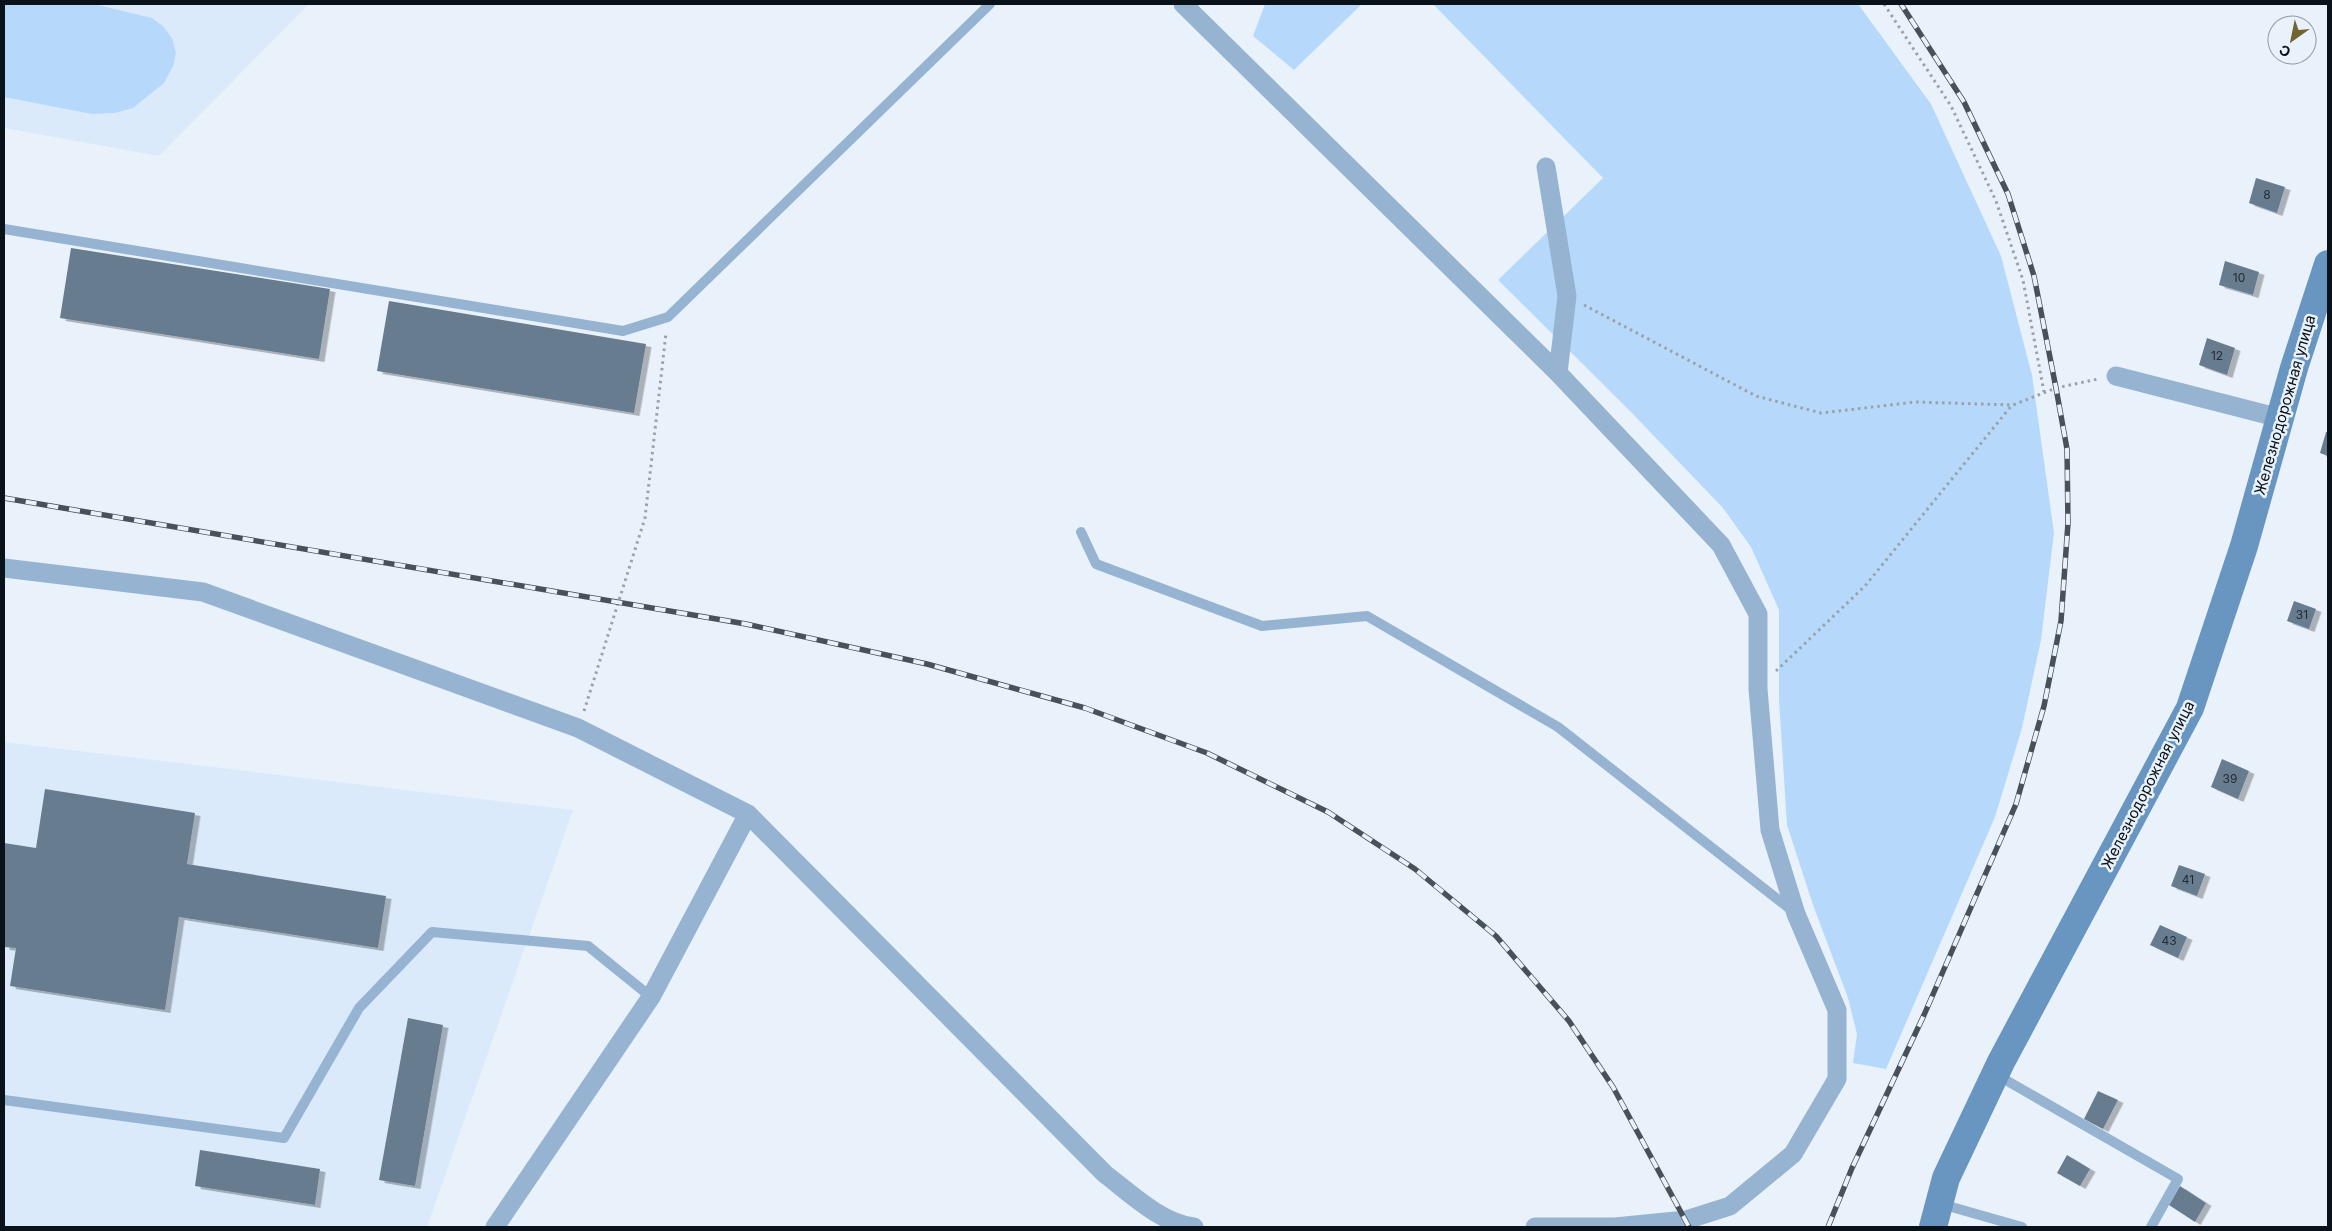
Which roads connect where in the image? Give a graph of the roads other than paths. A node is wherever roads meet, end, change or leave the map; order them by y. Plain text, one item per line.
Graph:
1 (990, 4) edge
2 (1183, 4) edge
3 (1546, 167) dead end
4 (4, 230) edge
5 (2328, 264) edge
6 (1558, 372) junction
7 (2116, 376) road end
8 (2280, 418) junction
9 (1081, 532) dead end
10 (4, 568) edge
11 (748, 814) junction
12 (1796, 914) junction
13 (651, 997) junction
14 (1996, 1075) junction
15 (4, 1100) edge
16 (1936, 1215) edge
17 (495, 1227) edge
18 (1194, 1227) edge
19 (1535, 1227) edge
20 (1615, 1227) edge
21 (2022, 1227) edge
22 (2151, 1227) edge

1 - 4 lane
2 - 6 street
3 - 6 street
5 - 8 main road, Железнодорожная улица
6 - 12 street
7 - 8 street
8 - 14 main road, Железнодорожная улица
9 - 12 lane
10 - 11 street
11 - 13 street
11 - 18 street
12 - 20 street
13 - 15 lane
13 - 17 street
14 - 16 main road, Железнодорожная улица
14 - 22 lane
16 - 21 lane
19 - 20 street

